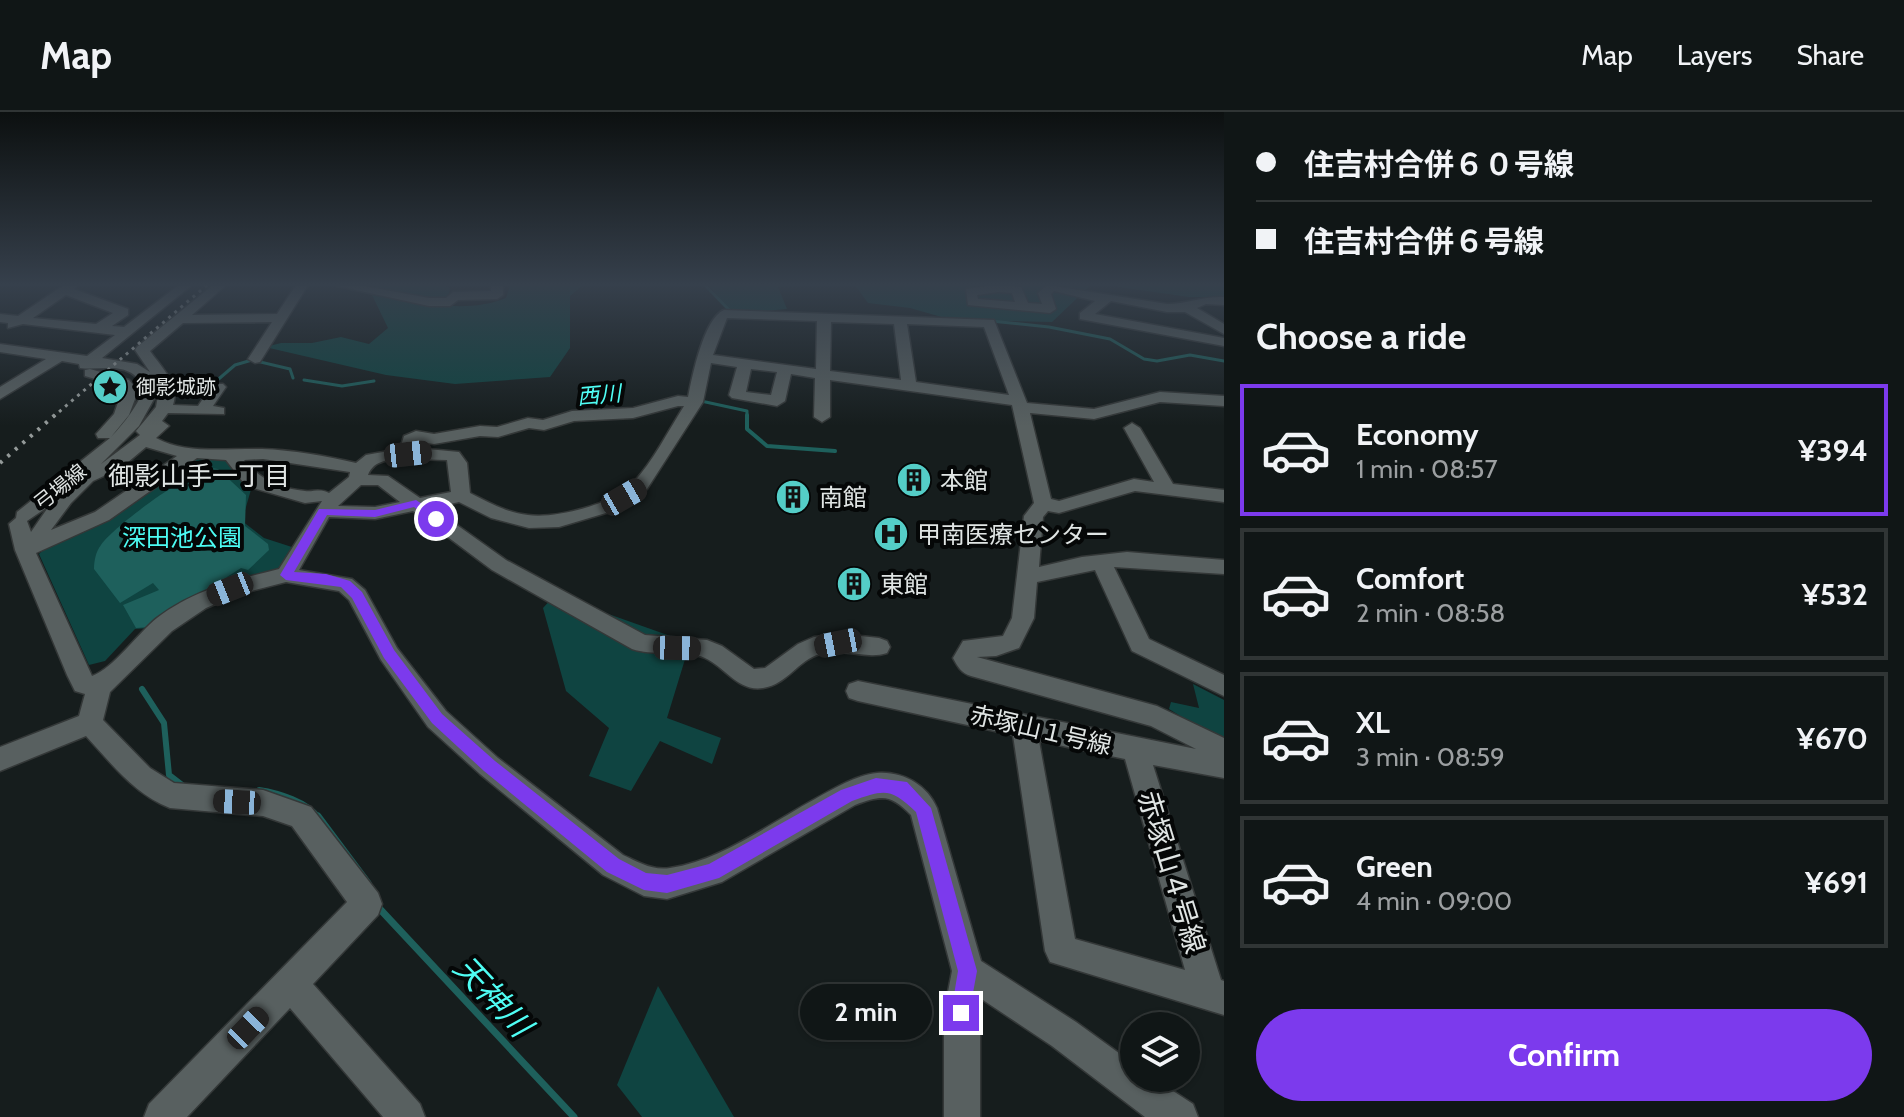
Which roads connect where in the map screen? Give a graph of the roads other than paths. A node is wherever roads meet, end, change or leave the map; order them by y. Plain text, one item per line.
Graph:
1 (129, 332) edge
2 (164, 332) edge
3 (270, 332) edge
4 (714, 332) edge
5 (824, 332) edge
6 (901, 332) edge
7 (992, 332) edge
8 (1170, 332) edge
9 (1224, 342) edge
10 (0, 348) edge
11 (0, 357) edge
12 (705, 358) junction
13 (255, 359) dead end
14 (52, 361) junction
15 (92, 361) junction
16 (745, 364) junction
17 (785, 369) junction
18 (77, 370) junction
19 (822, 374) junction
20 (218, 387) dead end
21 (909, 387) junction
22 (2, 391) edge
23 (168, 392) junction
24 (1224, 401) edge
25 (695, 402) junction
26 (1019, 404) junction
27 (173, 410) junction
28 (822, 417) dead end
29 (1132, 428) dead end
30 (117, 438) junction
31 (142, 444) junction
32 (191, 454) junction
33 (408, 454) junction
34 (232, 456) junction
35 (354, 474) junction
36 (1166, 487) junction
37 (461, 496) junction
38 (1224, 496) edge
39 (322, 503) junction
40 (416, 503) junction
41 (1044, 504) junction
42 (14, 521) edge
43 (50, 538) junction
44 (25, 550) junction
45 (1101, 561) junction
46 (1224, 567) edge
47 (286, 575) junction
48 (1027, 577) junction
49 (879, 647) dead end
50 (1224, 686) edge
51 (99, 687) junction
52 (858, 691) dead end
53 (90, 723) junction
54 (1024, 725) junction
55 (1136, 751) junction
56 (1224, 751) edge
57 (0, 759) edge
58 (1224, 766) edge
59 (968, 971) junction
60 (291, 984) junction
61 (1216, 996) edge
62 (162, 1117) edge
63 (407, 1117) edge
64 (962, 1117) edge
65 (1180, 1117) edge

1 - 15 street
2 - 23 street
3 - 13 street
4 - 12 street
5 - 19 street
6 - 21 street
7 - 26 street
8 - 9 street
10 - 14 street, 弓場線
11 - 14 street, 弓場線
12 - 16 street
12 - 25 street
14 - 15 street, 弓場線
14 - 18 street, 弓場線
14 - 22 street
15 - 18 street
15 - 30 street, 弓場線
16 - 17 street
16 - 17 street
17 - 19 street
18 - 42 street, 弓場線
19 - 21 street
19 - 28 street
20 - 27 street
21 - 26 street
23 - 27 street
23 - 30 street
24 - 26 street
25 - 33 street
25 - 37 street
26 - 41 street
27 - 31 street
29 - 36 street
30 - 42 street, 弓場線
31 - 32 street
31 - 43 street
32 - 34 street
32 - 43 street
33 - 35 street
33 - 37 street
34 - 35 street
34 - 39 street
35 - 39 street
35 - 40 street
36 - 38 street
36 - 41 street
37 - 40 street
39 - 40 street
39 - 47 street
40 - 49 street
41 - 48 street
42 - 44 street, 弓場線
43 - 44 street
44 - 51 street, 弓場線
45 - 46 street
45 - 48 street
45 - 50 street
47 - 51 street
47 - 59 street
48 - 56 street
51 - 53 street
52 - 54 street, 赤塚山１号線
53 - 57 street
53 - 60 street
54 - 55 street, 赤塚山１号線
54 - 61 street
55 - 58 street, 赤塚山１号線
55 - 61 street, 赤塚山４号線
59 - 64 street
59 - 65 street
60 - 62 street
60 - 63 street

